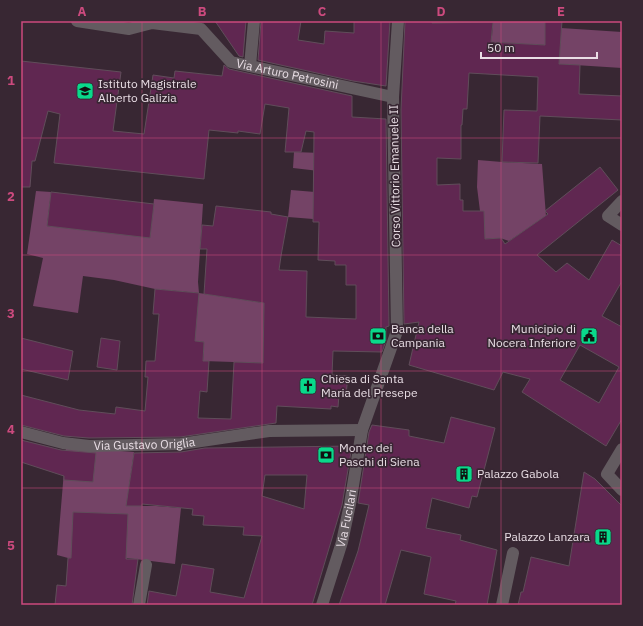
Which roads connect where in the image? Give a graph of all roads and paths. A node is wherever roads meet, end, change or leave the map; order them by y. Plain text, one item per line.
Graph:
1 (77, 21) edge
2 (254, 21) edge
3 (398, 21) edge
4 (153, 22) edge
5 (250, 66) junction
6 (393, 97) junction
7 (622, 201) edge
8 (622, 225) edge
9 (397, 331) joint
10 (362, 430) junction
11 (21, 432) edge
12 (622, 449) edge
13 (622, 490) edge
14 (513, 553) dead end
15 (146, 564) dead end
16 (139, 605) edge
17 (322, 605) edge
18 (502, 605) edge

1 - 4 street, Via Arturo Petrosini
2 - 5 street
3 - 6 street, Corso Vittorio Emanuele II
4 - 5 street, Via Arturo Petrosini
5 - 6 street, Via Arturo Petrosini
6 - 9 street, Corso Vittorio Emanuele II
7 - 8 street
9 - 10 street, Via Fucilari
10 - 11 street, Via Gustavo Origlia
10 - 17 street, Via Fucilari
12 - 13 street
14 - 18 street
15 - 16 street

